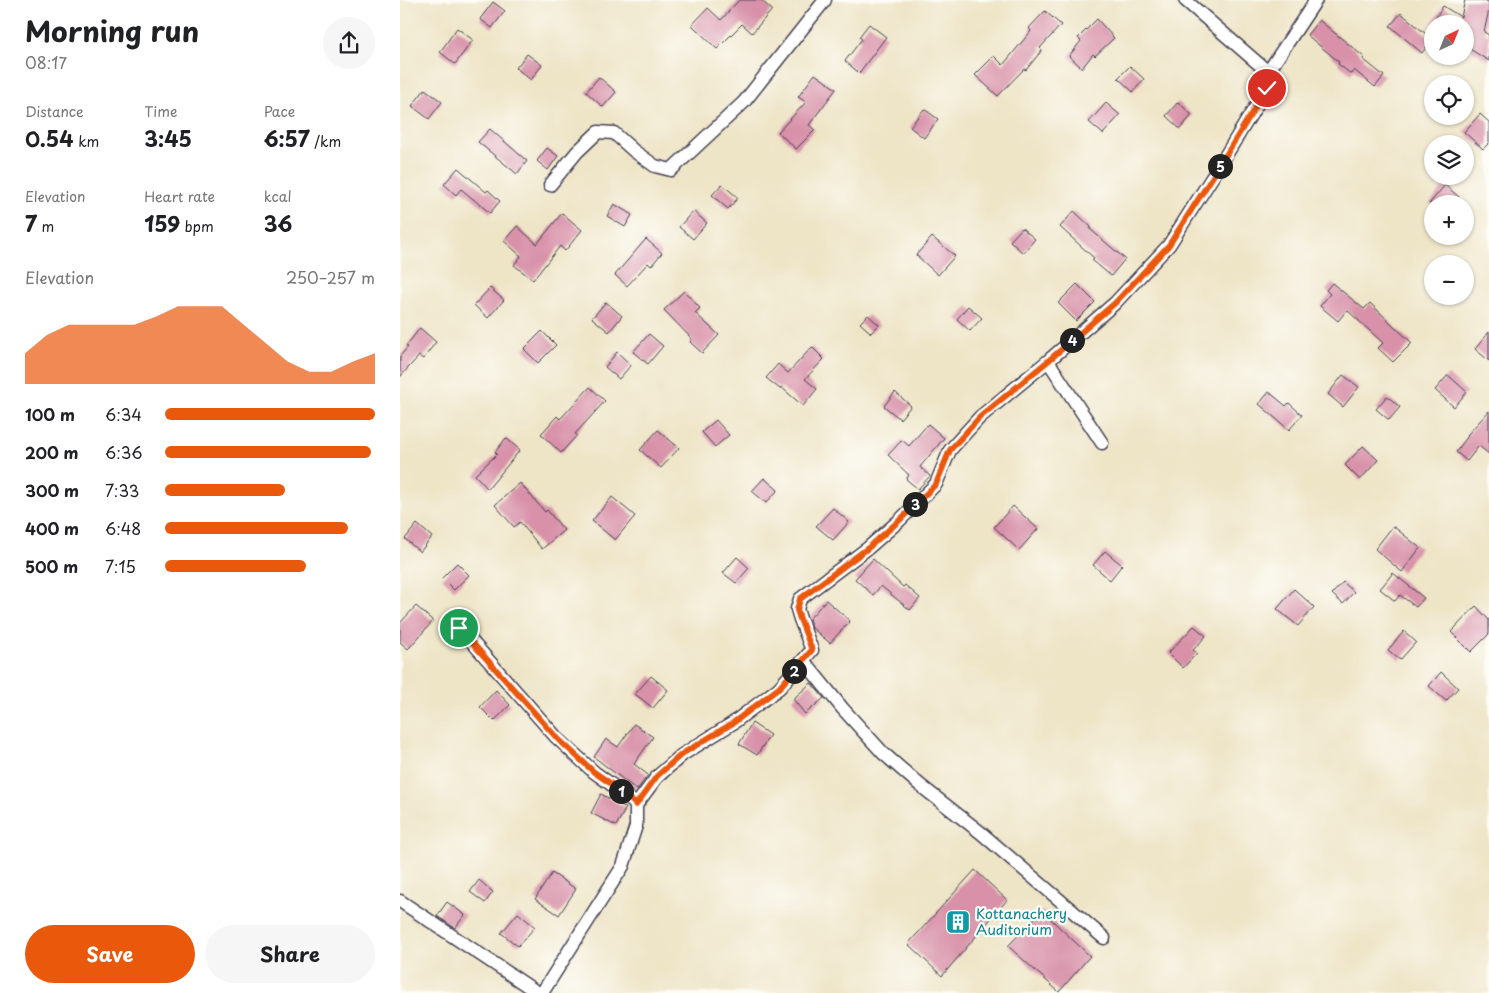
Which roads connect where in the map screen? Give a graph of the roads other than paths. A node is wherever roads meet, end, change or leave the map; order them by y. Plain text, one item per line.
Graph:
1 (826, 0) edge
2 (1185, 0) edge
3 (1316, 0) edge
4 (1268, 72) junction
5 (550, 185) dead end
6 (1048, 361) junction
7 (1102, 443) dead end
8 (459, 628) dead end
9 (803, 660) junction
10 (636, 805) junction
11 (400, 901) edge
12 (1104, 938) dead end
13 (538, 993) edge
14 (542, 993) edge

1 - 5 street
2 - 4 street
3 - 4 street
4 - 6 street
6 - 7 street
6 - 9 street
8 - 10 street
9 - 10 street
9 - 12 street
10 - 14 street
11 - 13 street

